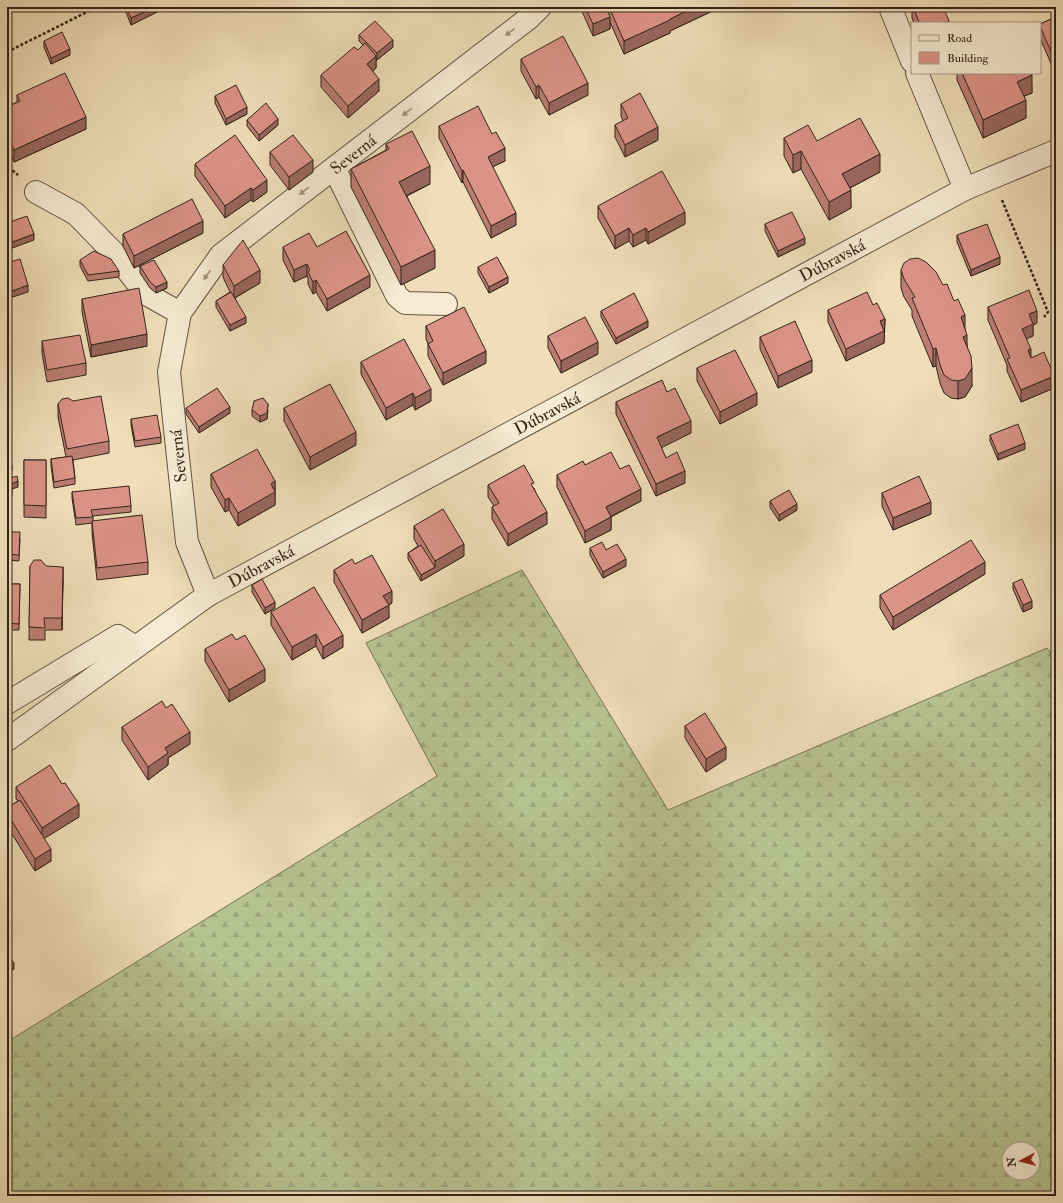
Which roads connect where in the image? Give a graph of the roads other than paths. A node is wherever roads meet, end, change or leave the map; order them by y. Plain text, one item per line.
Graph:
1 (540, 7) edge
2 (890, 7) edge
3 (911, 59) edge
4 (917, 74) edge
5 (1056, 151) edge
6 (334, 168) junction
7 (965, 189) junction
8 (36, 192) dead end
9 (446, 304) dead end
10 (180, 313) junction
11 (208, 595) junction
12 (135, 647) junction
13 (7, 702) edge
14 (7, 740) edge

1 -> 6 street, Severná
2 - 3 street
4 - 7 street
5 - 7 street, Dúbravská
6 - 9 street
6 -> 10 street, Severná
7 - 11 street, Dúbravská
8 - 10 street
10 - 11 street, Severná
11 - 12 street, Dúbravská
12 - 13 street
12 - 14 street, Dúbravská

